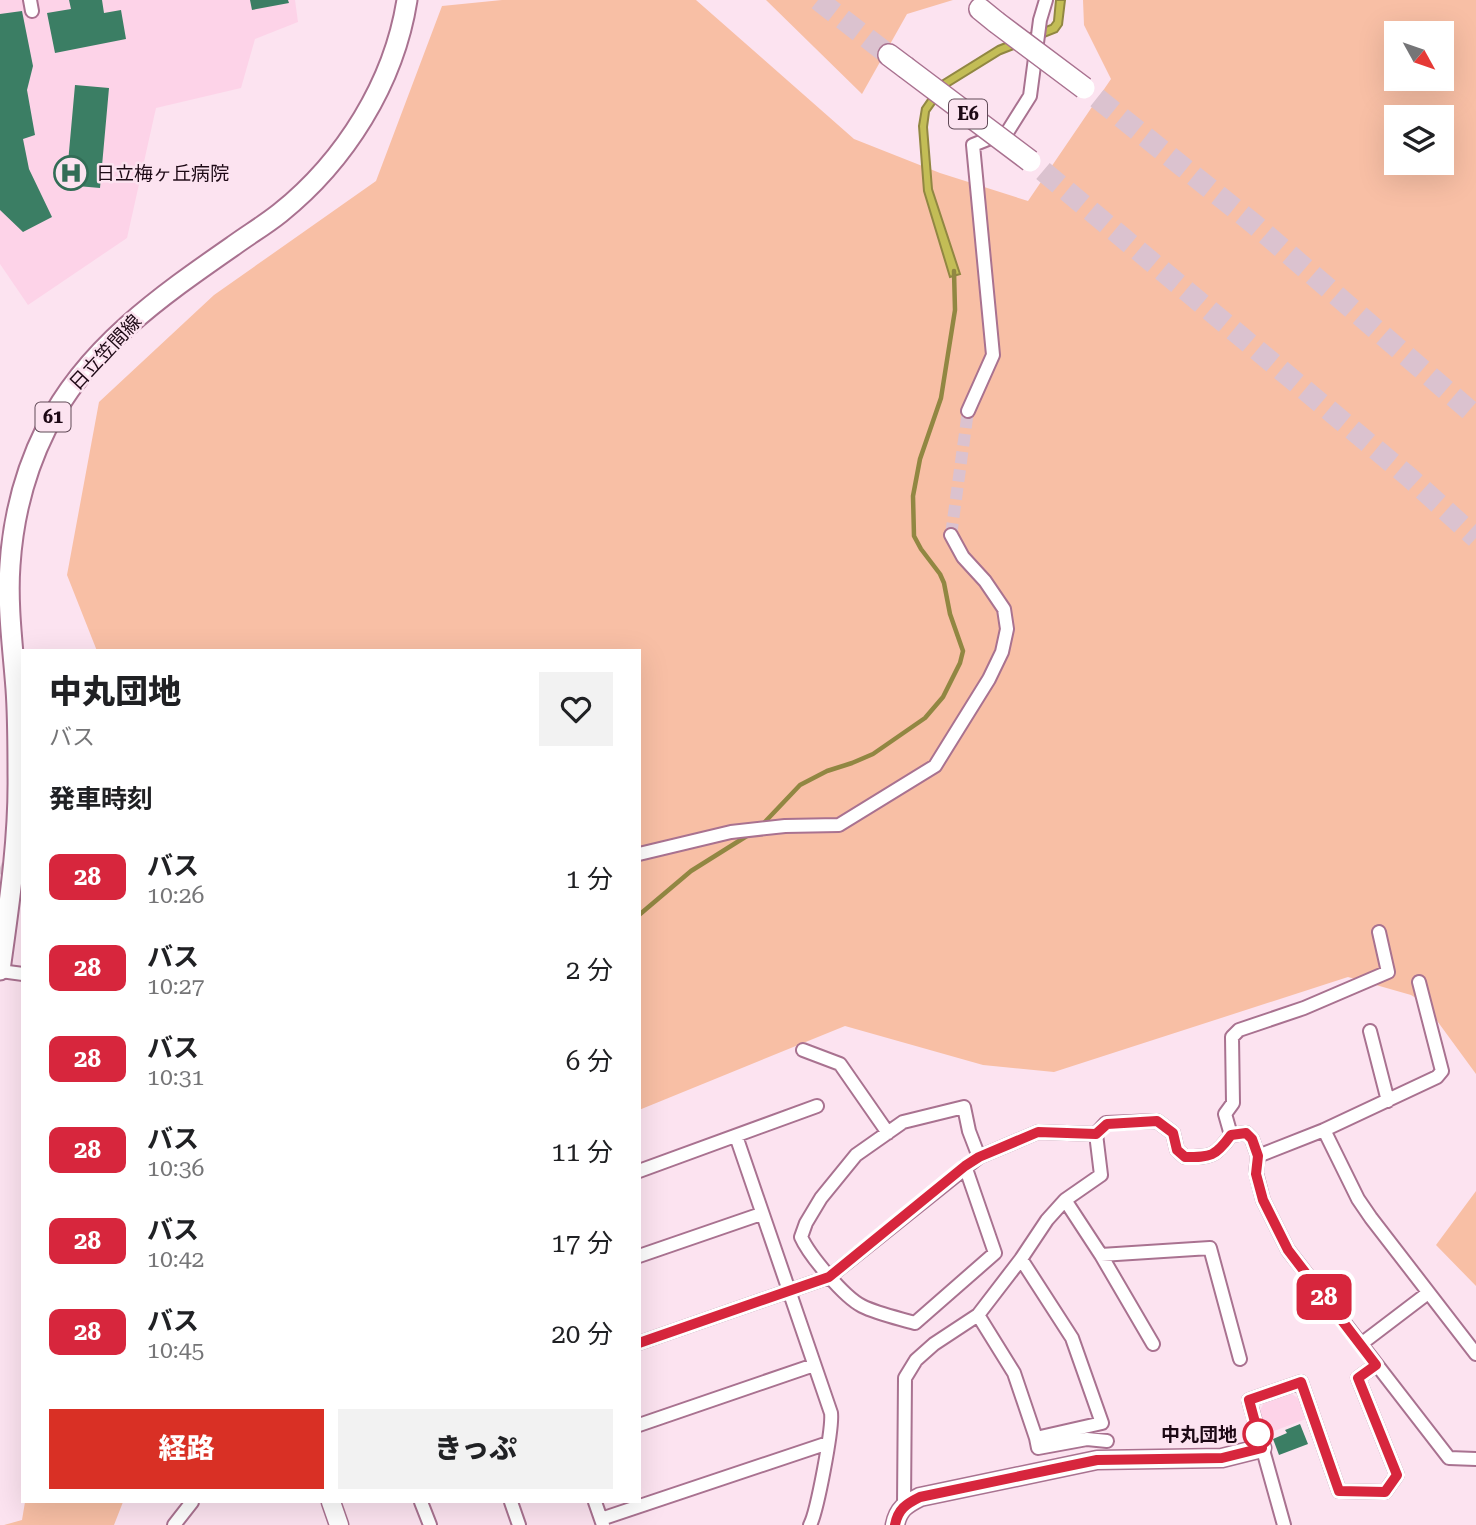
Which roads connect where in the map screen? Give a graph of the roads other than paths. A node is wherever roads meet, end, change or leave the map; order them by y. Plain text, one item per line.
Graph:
1 (407, 0) edge
2 (1046, 0) edge
3 (988, 16) dead end
4 (897, 61) tunnel mouth
5 (1091, 93) tunnel mouth
6 (1037, 166) tunnel mouth
7 (968, 411) tunnel mouth
8 (951, 535) tunnel mouth
9 (641, 854) edge
10 (1378, 932) dead end
11 (0, 971) edge
12 (21, 974) edge
13 (1419, 982) dead end
14 (1370, 1031) dead end
15 (803, 1050) dead end
16 (1388, 1101) junction
17 (817, 1106) dead end
18 (1324, 1130) junction
19 (888, 1133) junction
20 (1096, 1134) junction
21 (1231, 1135) junction
22 (736, 1136) junction
23 (1258, 1156) junction
24 (979, 1157) junction
25 (965, 1166) junction
26 (641, 1170) edge
27 (1065, 1200) junction
28 (761, 1214) junction
29 (641, 1255) edge
30 (1101, 1255) junction
31 (1021, 1259) junction
32 (829, 1277) junction
33 (789, 1292) junction
34 (1428, 1293) junction
35 (978, 1315) junction
36 (641, 1342) edge
37 (1153, 1344) dead end
38 (1360, 1344) junction
39 (1476, 1353) edge
40 (1240, 1359) dead end
41 (814, 1365) junction
42 (1376, 1365) junction
43 (641, 1424) edge
44 (1035, 1438) junction
45 (1107, 1441) dead end
46 (828, 1443) junction
47 (1262, 1448) junction
48 (1476, 1459) edge
49 (191, 1503) edge
50 (331, 1503) edge
51 (421, 1503) edge
52 (511, 1503) edge
53 (595, 1503) edge
54 (904, 1505) junction
55 (602, 1522) edge
56 (174, 1525) edge
57 (339, 1525) edge
58 (430, 1525) edge
59 (519, 1525) edge
60 (810, 1525) edge
61 (895, 1525) edge
62 (1284, 1525) edge

1 - 11 main road, 日立笠間線 / 61
2 - 7 street
3 - 5 highway, bridge
4 - 6 highway, E6, bridge
8 - 9 street
10 - 21 street
11 - 12 street
13 - 16 street
14 - 16 street
15 - 19 street
16 - 18 street
17 - 22 street
18 - 23 street
18 - 34 street
19 - 24 street
19 - 32 street
20 - 21 street
20 - 24 street
20 - 27 street
21 - 23 street
22 - 26 street
22 - 28 street
23 - 38 street
24 - 25 street
25 - 32 street
25 - 32 street
27 - 30 street
27 - 31 street
28 - 29 street
28 - 33 street
30 - 37 street
30 - 40 street
31 - 35 street
31 - 44 street
32 - 33 street
33 - 36 street
33 - 41 street
34 - 38 street
34 - 39 street
35 - 44 street
35 - 54 street
38 - 42 street
41 - 43 street
41 - 46 street
42 - 47 street
42 - 48 street
44 - 45 street
46 - 55 street
46 - 60 street
47 - 54 street
47 - 62 street
49 - 56 street
50 - 57 street
51 - 58 street
52 - 59 street
53 - 55 street
54 - 61 street

